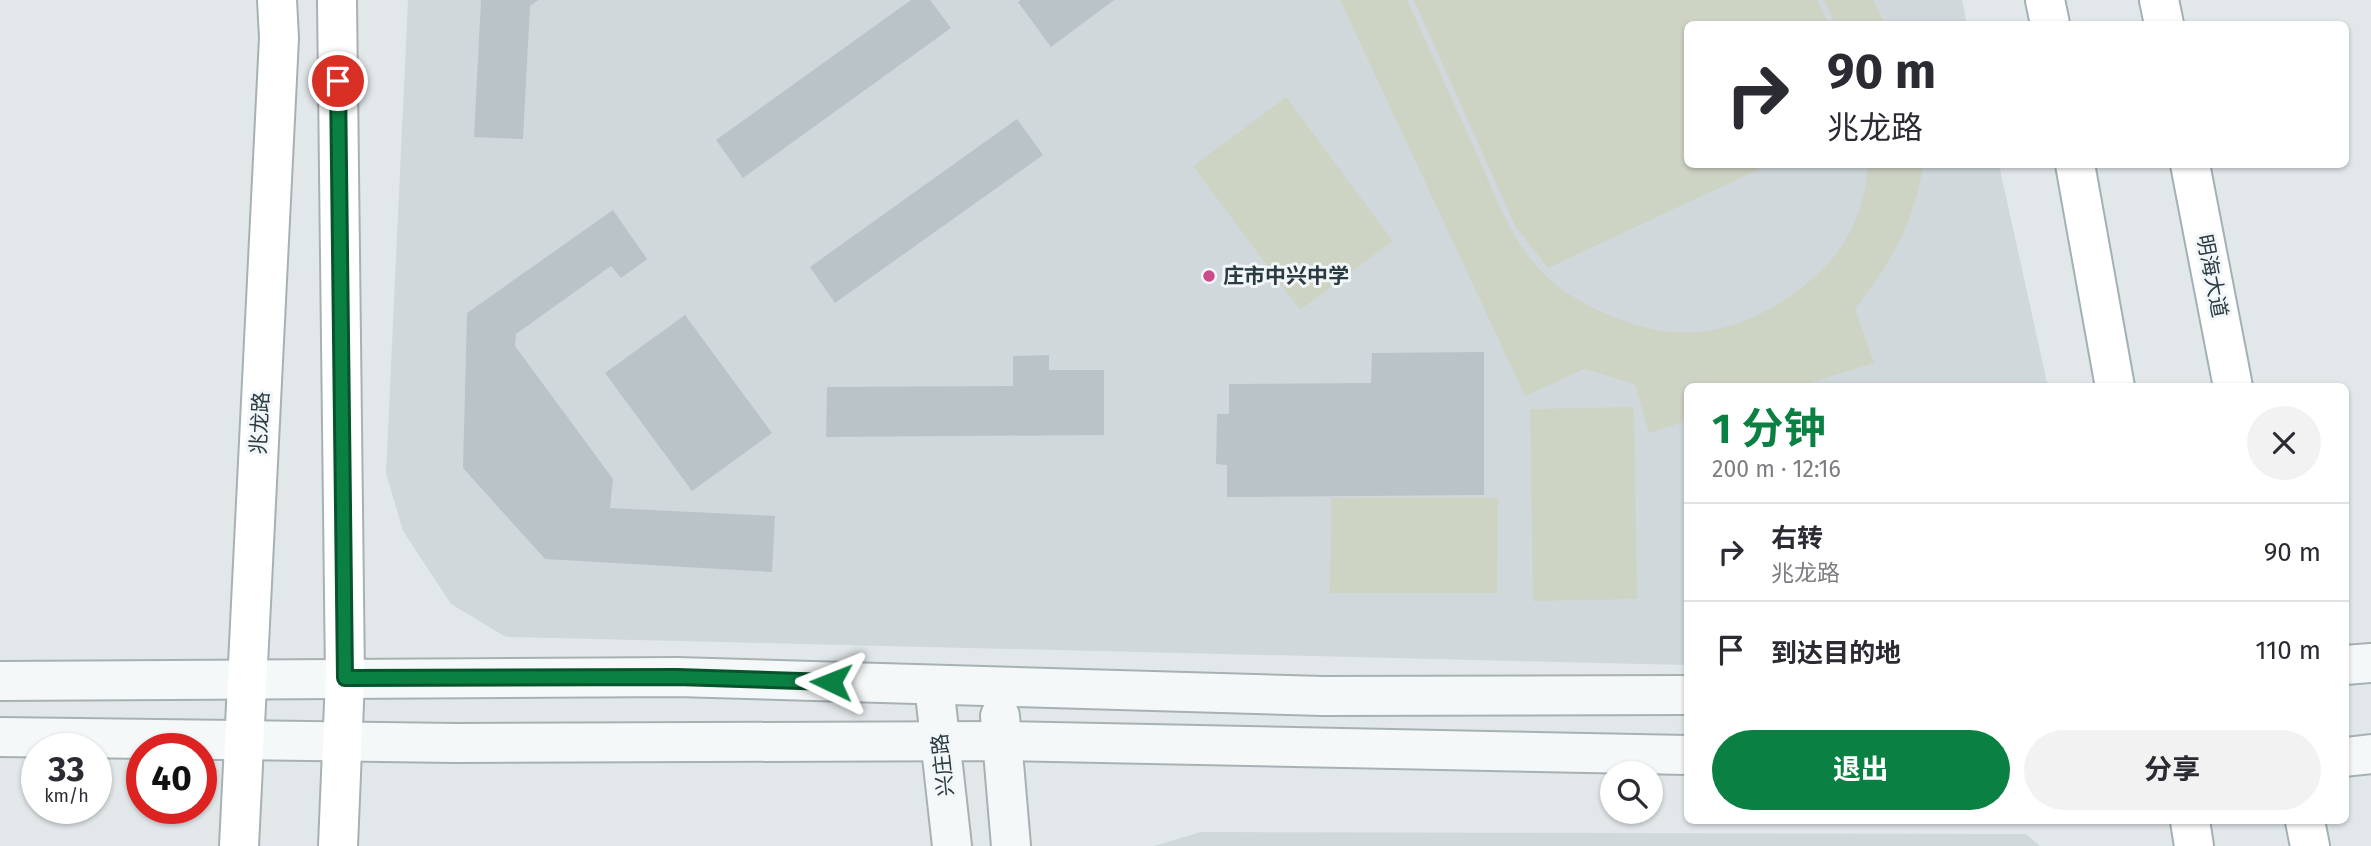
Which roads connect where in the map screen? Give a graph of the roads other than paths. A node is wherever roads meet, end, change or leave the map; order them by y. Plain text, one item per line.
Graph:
1 (277, 0) edge
2 (337, 0) edge
3 (2045, 0) edge
4 (2159, 0) edge
5 (2049, 21) edge
6 (2163, 21) edge
7 (2076, 168) edge
8 (2191, 168) edge
9 (2114, 383) edge
10 (2232, 383) edge
11 (2371, 663) edge
12 (2349, 665) edge
13 (345, 678) junction
14 (248, 680) junction
15 (0, 681) edge
16 (934, 685) junction
17 (998, 687) junction
18 (1684, 695) edge
19 (0, 737) edge
20 (244, 740) junction
21 (344, 741) junction
22 (940, 741) junction
23 (1002, 741) junction
24 (2371, 754) edge
25 (1684, 755) edge
26 (2349, 757) edge
27 (2190, 824) edge
28 (2306, 824) edge
29 (239, 846) edge
30 (338, 846) edge
31 (951, 846) edge
32 (1011, 846) edge
33 (2194, 846) edge
34 (2310, 846) edge

1 - 14 main road, 兆龙路
2 - 13 main road
3 - 5 main road
4 - 6 main road
7 - 9 main road
8 - 10 main road, 明海大道
11 - 12 street
13 - 14 street
13 - 16 street
13 - 21 main road
14 - 15 street
14 - 20 main road, 兆龙路
16 - 17 street
16 - 22 street, 兴庄路
17 - 18 street
17 - 23 street
19 - 20 street
20 - 21 street
20 - 29 main road, 兆龙路
21 - 22 street
21 - 30 main road
22 - 23 street
22 - 31 street, 兴庄路
23 - 25 street
23 - 32 street
24 - 26 street
27 - 33 main road
28 - 34 main road

